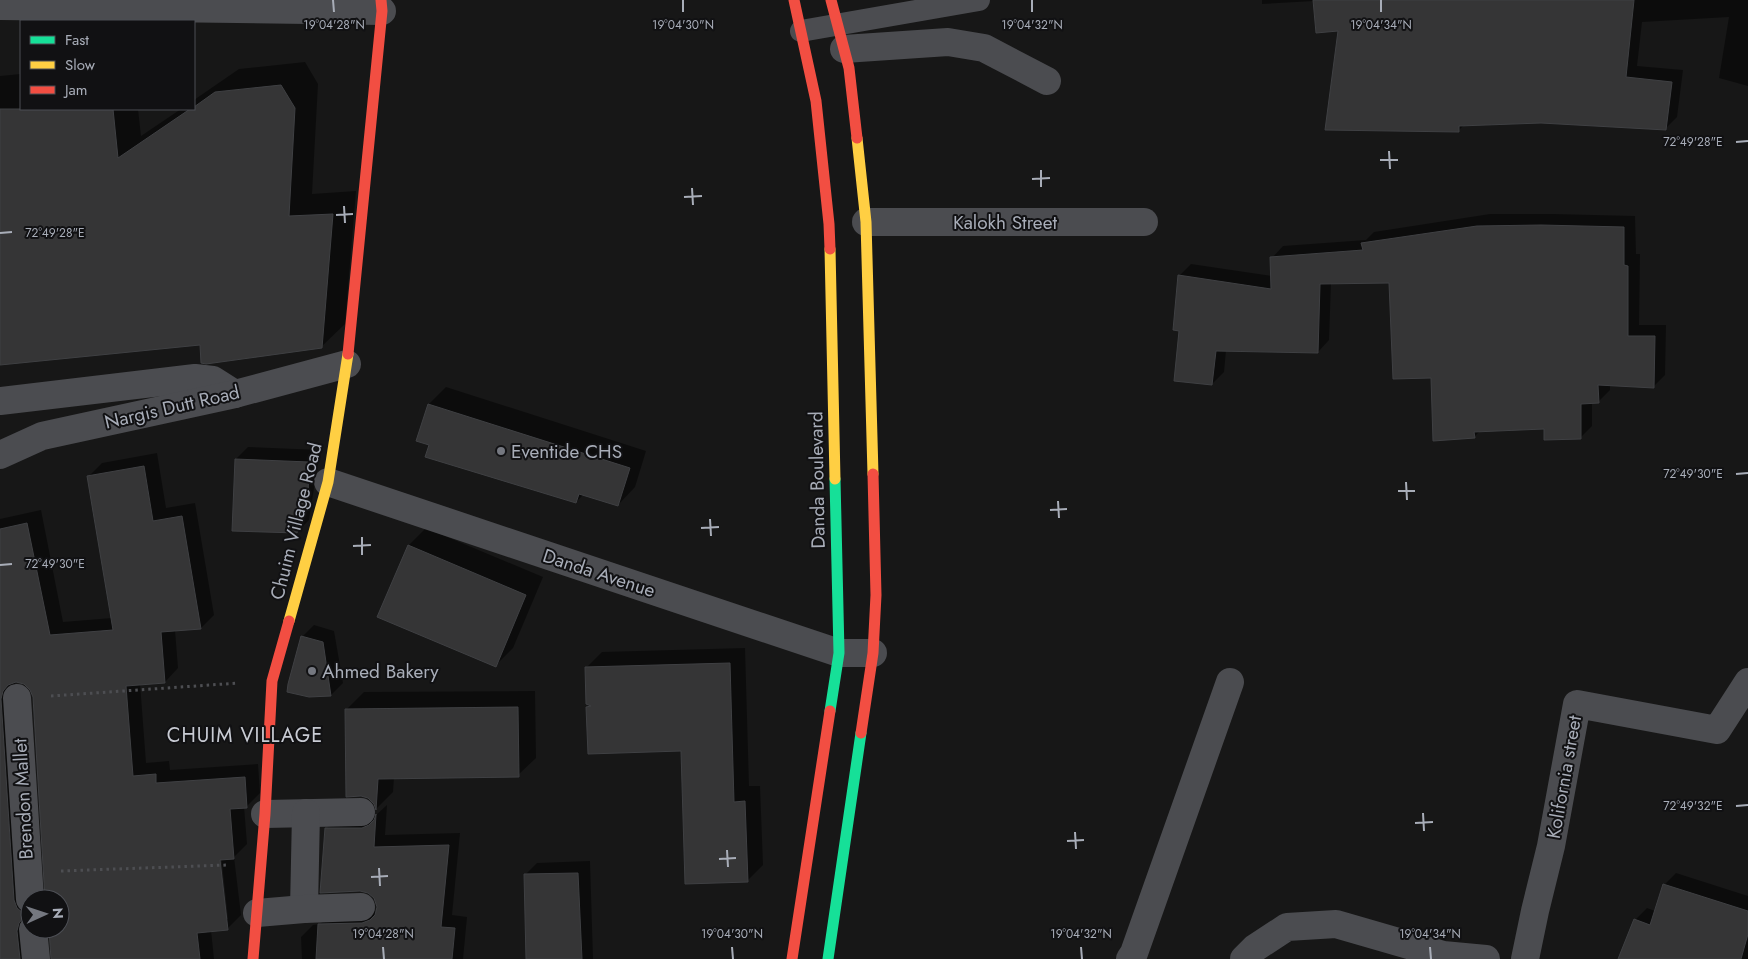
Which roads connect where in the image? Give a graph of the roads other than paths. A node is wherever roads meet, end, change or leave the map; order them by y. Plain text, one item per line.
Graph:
1 (794, 0) edge
2 (832, 0) edge
3 (979, 0) edge
4 (95, 4) edge
5 (381, 5) edge
6 (0, 6) edge
7 (879, 9) edge
8 (801, 31) junction
9 (841, 37) junction
10 (1048, 81) dead end
11 (862, 222) junction
12 (1144, 222) dead end
13 (346, 364) junction
14 (235, 394) junction
15 (0, 401) edge
16 (0, 455) edge
17 (328, 482) junction
18 (839, 653) junction
19 (873, 653) junction
20 (1230, 682) dead end
21 (1748, 682) edge
22 (17, 698) road end
23 (361, 812) dead end
24 (306, 813) junction
25 (265, 814) junction
26 (29, 889) edge
27 (361, 907) dead end
28 (304, 909) junction
29 (257, 913) junction
30 (34, 939) edge
31 (36, 959) edge
32 (253, 959) edge
33 (792, 959) edge
34 (828, 959) edge
35 (1130, 959) edge
36 (1244, 959) edge
37 (1486, 959) edge
38 (1525, 959) edge

1 - 8 main road, Danda Boulevard
2 - 9 main road
3 - 7 lane
4 - 5 street
4 - 6 street
5 - 13 main road, Chuim Village Road
7 - 9 lane
8 - 9 lane
8 - 18 main road, Danda Boulevard
9 - 10 street
9 - 11 main road
11 - 12 street, Kalokh Street
11 - 19 main road
13 - 14 street, Nargis Dutt Road
13 - 17 main road, Chuim Village Road
14 - 15 street
14 - 16 street, Nargis Dutt Road
17 - 18 street, Danda Avenue
17 - 25 main road, Chuim Village Road
18 - 19 street, Danda Avenue
18 - 33 main road, Danda Boulevard
19 - 34 main road
20 - 35 street
21 - 38 street, Kolifornia street
22 - 26 street, Brendon Mallet
23 - 24 street
24 - 25 street
24 - 28 street
25 - 29 main road, Chuim Village Road
27 - 28 street
28 - 29 street
29 - 32 main road, Chuim Village Road
30 - 31 street
36 - 37 street

